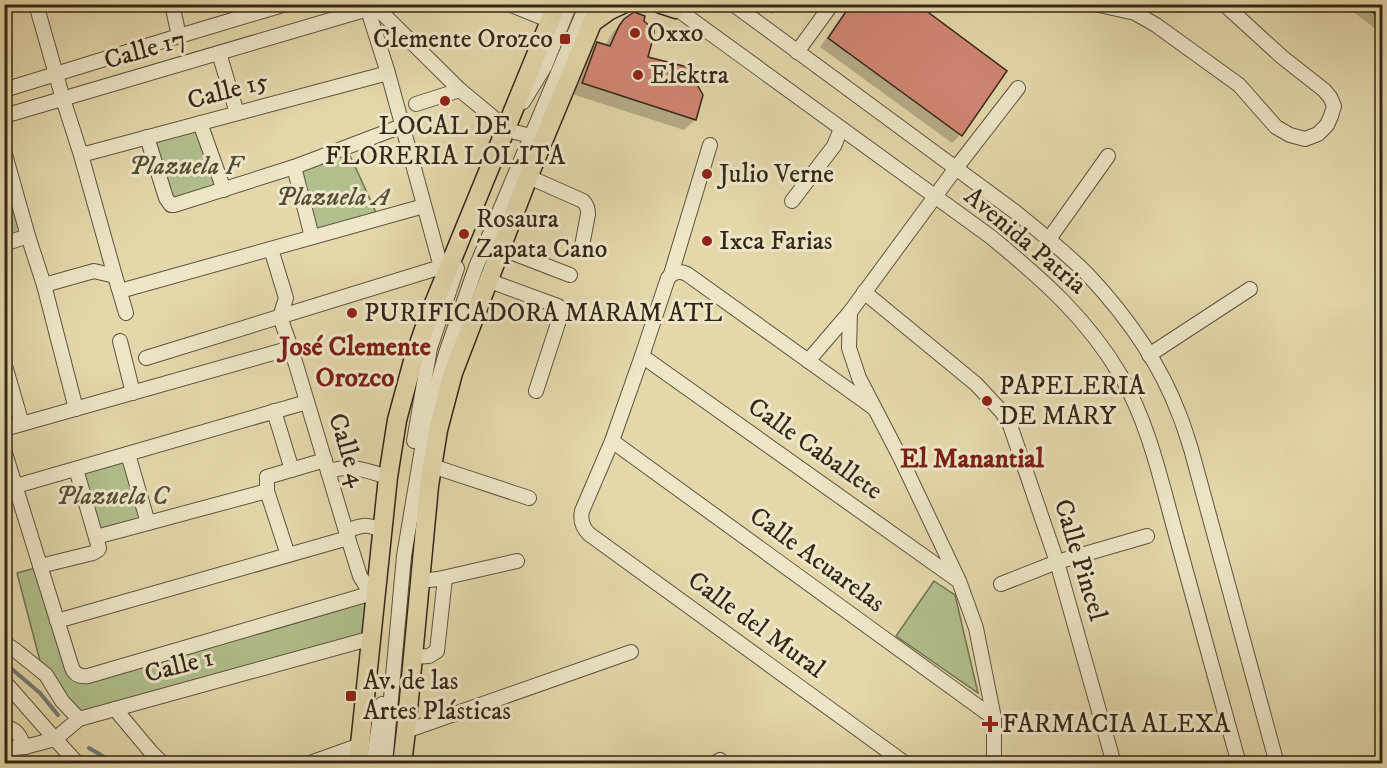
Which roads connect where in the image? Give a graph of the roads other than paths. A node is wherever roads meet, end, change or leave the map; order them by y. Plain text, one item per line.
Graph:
1 (36, 4) edge
2 (172, 4) edge
3 (286, 4) edge
4 (509, 4) edge
5 (570, 4) edge
6 (600, 4) edge
7 (623, 4) edge
8 (733, 4) edge
9 (832, 4) edge
10 (1095, 4) edge
11 (1224, 4) edge
12 (369, 6) edge
13 (669, 6) edge
14 (554, 13) edge
15 (590, 13) edge
16 (179, 36) junction
17 (797, 52) junction
18 (219, 53) junction
19 (55, 69) junction
20 (388, 73) junction
21 (1018, 88) dead end
22 (4, 90) edge
23 (460, 90) junction
24 (63, 99) junction
25 (416, 104) dead end
26 (237, 113) junction
27 (4, 116) edge
28 (200, 123) junction
29 (402, 126) junction
30 (509, 129) junction
31 (841, 129) junction
32 (147, 137) junction
33 (537, 138) junction
34 (710, 145) dead end
35 (4, 151) edge
36 (81, 155) junction
37 (1108, 156) dead end
38 (294, 166) junction
39 (956, 168) junction
40 (529, 177) junction
41 (9, 184) edge
42 (224, 190) junction
43 (934, 197) junction
44 (792, 201) dead end
45 (424, 206) junction
46 (28, 236) junction
47 (312, 237) junction
48 (1049, 239) junction
49 (4, 244) edge
50 (582, 246) dead end
51 (500, 248) junction
52 (271, 249) junction
53 (674, 273) junction
54 (570, 275) dead end
55 (115, 276) junction
56 (488, 280) junction
57 (44, 285) junction
58 (1250, 289) dead end
59 (120, 291) junction
60 (864, 292) junction
61 (850, 312) junction
62 (126, 313) dead end
63 (280, 316) junction
64 (120, 341) dead end
65 (291, 348) junction
66 (1149, 355) junction
67 (642, 356) junction
68 (146, 358) dead end
69 (808, 361) junction
70 (5, 370) edge
71 (536, 391) dead end
72 (133, 393) junction
73 (307, 402) junction
74 (874, 408) junction
75 (76, 409) junction
76 (274, 411) junction
77 (22, 424) junction
78 (4, 429) edge
79 (612, 441) junction
80 (4, 450) edge
81 (128, 454) junction
82 (326, 466) junction
83 (432, 466) junction
84 (76, 469) junction
85 (292, 470) junction
86 (388, 477) junction
87 (16, 486) junction
88 (267, 491) junction
89 (529, 498) dead end
90 (148, 523) junction
91 (383, 531) junction
92 (347, 535) junction
93 (1147, 536) dead end
94 (97, 542) junction
95 (288, 555) junction
96 (517, 561) dead end
97 (1057, 562) junction
98 (40, 566) junction
99 (445, 578) junction
100 (420, 581) junction
101 (959, 581) junction
102 (1001, 584) dead end
103 (374, 593) junction
104 (57, 621) junction
105 (372, 638) junction
106 (4, 643) edge
107 (631, 652) dead end
108 (413, 657) junction
109 (4, 681) edge
110 (115, 709) junction
111 (994, 718) junction
112 (79, 719) junction
113 (4, 727) edge
114 (406, 730) junction
115 (55, 739) junction
116 (25, 747) junction
117 (4, 749) edge
118 (359, 754) edge
119 (78, 764) edge
120 (163, 764) edge
121 (308, 764) edge
122 (374, 764) edge
123 (386, 764) edge
124 (402, 764) edge
125 (713, 764) edge
126 (724, 764) edge
127 (906, 764) edge
128 (994, 764) edge
129 (1114, 764) edge
130 (1239, 764) edge
131 (1277, 764) edge

1 - 19 street
2 - 16 street
3 - 16 street
4 - 14 street
5 - 30 street
6 - 15 main road
7 - 15 main road
8 - 17 street, Avenida Patria
9 - 17 street
10 - 11 street
12 - 18 street, Calle 17
12 - 20 street
12 - 23 street
13 - 31 street, Avenida Patria
14 - 30 main road
15 - 33 main road
16 - 19 street
17 - 39 street, Avenida Patria
18 - 24 street, Calle 17
18 - 26 street
19 - 22 street
19 - 24 street
20 - 26 street, Calle 15
20 - 29 street
21 - 39 street
23 - 25 street
23 - 30 street
24 - 27 street, Calle 17
24 - 36 street
26 - 28 street, Calle 15
28 - 32 street, Calle 15
28 - 42 street
29 - 38 street
29 - 45 street
30 - 33 street
30 - 86 main road
30 - 122 street
31 - 43 street, Avenida Patria
31 - 44 street
32 - 36 street, Calle 15
32 - 42 street
33 - 40 main road
33 - 123 street
34 - 53 street
35 - 41 street
36 - 55 street
37 - 48 street
38 - 42 street
38 - 47 street
39 - 43 street
39 - 48 street, Avenida Patria
40 - 50 street
40 - 51 main road
41 - 46 street
43 - 60 street
43 - 130 street, Avenida Patria
45 - 47 street
45 - 63 street
46 - 49 street
46 - 57 street
47 - 52 street
48 - 66 street, Avenida Patria
51 - 54 street
51 - 56 main road
52 - 59 street
52 - 63 street, Calle 4
53 - 67 street
53 - 69 street
55 - 57 street
55 - 59 street
56 - 71 street
56 - 83 main road
57 - 75 street
58 - 66 street
59 - 62 street
60 - 61 street
60 - 97 street, Calle Pincel
61 - 69 street
61 - 74 street
63 - 65 street, Calle 4
63 - 68 street
64 - 72 street
65 - 72 street
65 - 73 street, Calle 4
66 - 131 street, Avenida Patria
67 - 79 street
67 - 101 street, Calle Caballete
69 - 74 street
70 - 77 street
72 - 75 street
73 - 76 street
73 - 82 street, Calle 4
74 - 101 street
75 - 77 street
76 - 81 street
76 - 85 street
77 - 78 street
79 - 111 street, Calle Acuarelas
79 - 127 street, Calle del Mural
80 - 87 street
81 - 84 street
81 - 90 street
82 - 85 street
82 - 86 street
82 - 92 street, Calle 4
83 - 89 street
83 - 100 main road
84 - 87 street
84 - 94 street
85 - 88 street
86 - 91 main road
87 - 98 street
88 - 90 street
88 - 95 street
90 - 94 street
91 - 92 street
91 - 103 main road
92 - 95 street
92 - 103 street, Calle 4
93 - 97 street
94 - 98 street
95 - 104 street
96 - 99 street
97 - 102 street
97 - 129 street, Calle Pincel
98 - 104 street
99 - 100 street
99 - 108 street
100 - 108 main road
101 - 111 street
103 - 104 street, Calle 1
103 - 105 main road
105 - 110 street, Calle 1
105 - 118 main road
106 - 112 street
107 - 114 street
108 - 114 main road
109 - 115 street
110 - 112 street, Calle 1
110 - 120 street
111 - 128 street
112 - 115 street, Calle 1
113 - 116 street
114 - 124 main road
115 - 116 street, Calle 1
115 - 119 street
116 - 117 street, Calle 1
118 - 121 street
125 - 126 street

